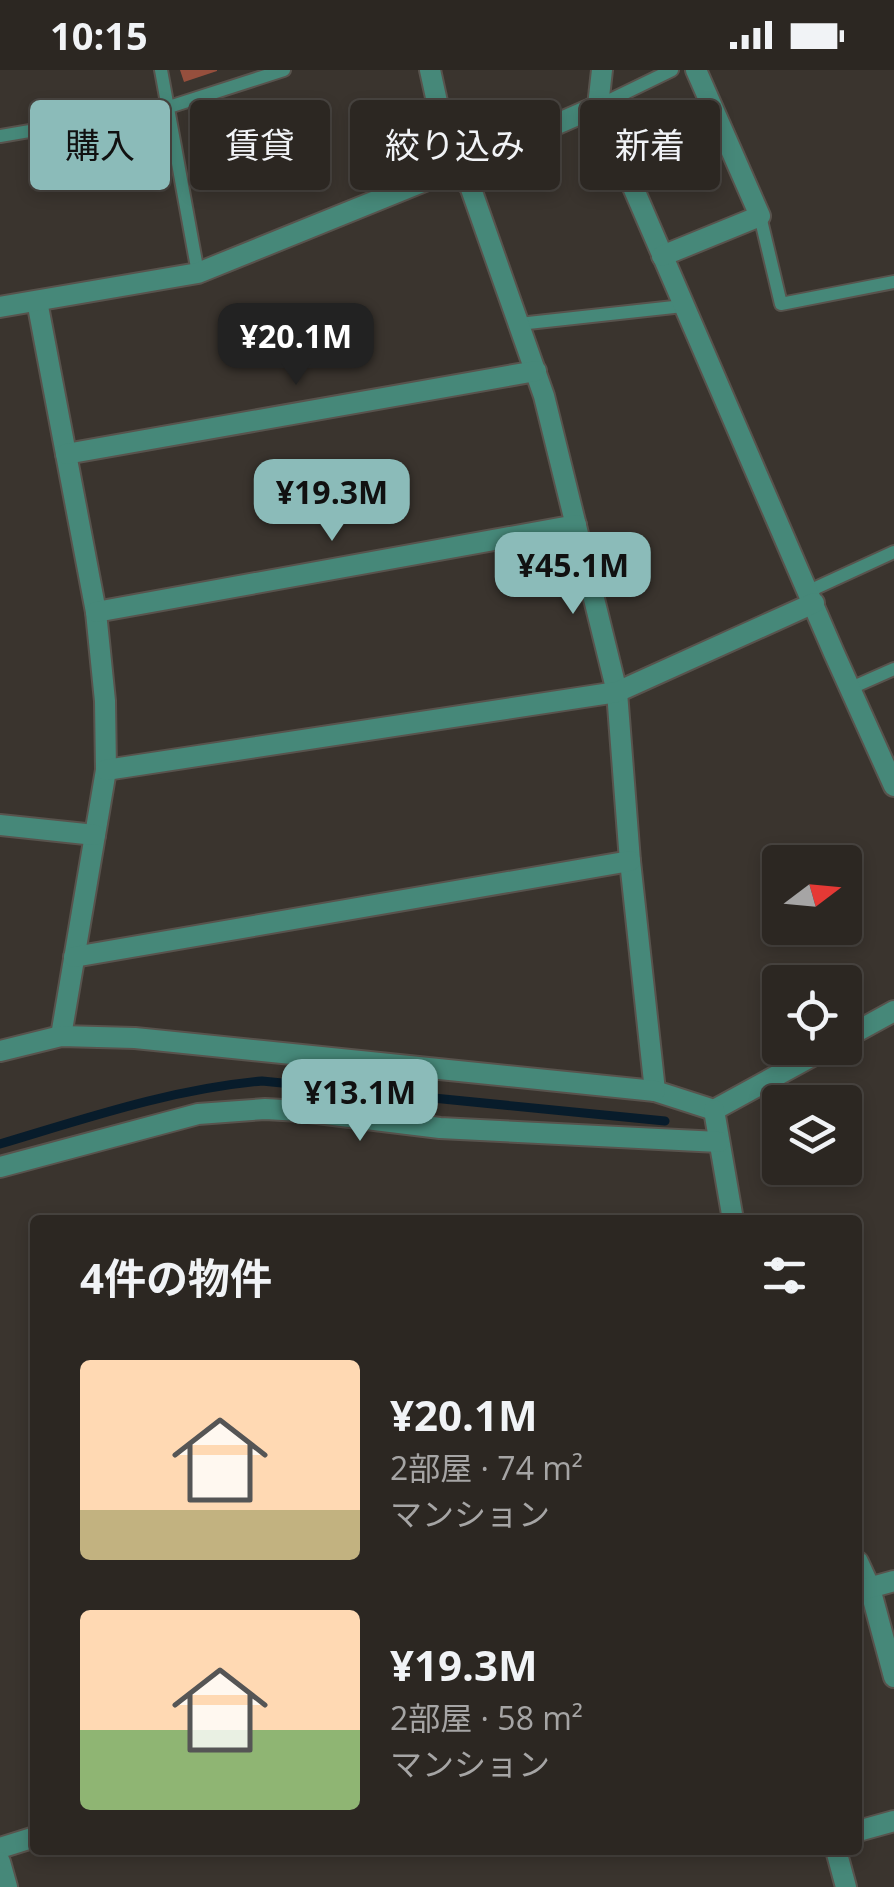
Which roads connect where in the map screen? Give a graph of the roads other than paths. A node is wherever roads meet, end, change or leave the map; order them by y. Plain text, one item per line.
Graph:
1 (162, 70) edge
2 (284, 70) edge
3 (430, 70) edge
4 (602, 70) edge
5 (672, 70) edge
6 (696, 70) edge
7 (168, 100) edge
8 (437, 100) edge
9 (599, 100) edge
10 (610, 100) edge
11 (170, 107) edge
12 (170, 113) edge
13 (30, 131) edge
14 (0, 136) edge
15 (403, 190) edge
16 (471, 190) edge
17 (634, 190) edge
18 (760, 216) junction
19 (662, 256) junction
20 (198, 273) junction
21 (894, 282) edge
22 (36, 301) junction
23 (683, 306) junction
24 (0, 307) edge
25 (518, 324) junction
26 (536, 372) junction
27 (66, 454) junction
28 (576, 525) junction
29 (894, 552) edge
30 (811, 597) junction
31 (96, 612) junction
32 (894, 670) edge
33 (851, 688) junction
34 (617, 692) junction
35 (106, 770) junction
36 (894, 786) edge
37 (0, 825) edge
38 (95, 836) junction
39 (630, 860) junction
40 (74, 957) junction
41 (894, 1011) edge
42 (862, 1029) edge
43 (60, 1036) junction
44 (0, 1050) edge
45 (796, 1065) edge
46 (655, 1090) junction
47 (714, 1110) junction
48 (719, 1142) junction
49 (0, 1168) edge
50 (732, 1215) edge
51 (894, 1581) edge
52 (864, 1590) edge
53 (894, 1678) edge
54 (894, 1821) edge
55 (862, 1831) edge
56 (30, 1839) edge
57 (0, 1848) edge
58 (837, 1855) edge
59 (0, 1862) edge
60 (7, 1887) edge
61 (846, 1887) edge

1 - 7 lane
2 - 11 lane
3 - 8 street
4 - 9 street
5 - 10 lane
6 - 18 street
12 - 20 lane
13 - 14 lane
15 - 20 street
16 - 25 street
17 - 19 street
18 - 19 street
18 - 21 lane
19 - 23 street
20 - 22 street
22 - 24 street
22 - 27 street
23 - 25 lane
23 - 30 street
25 - 26 street
26 - 27 street
26 - 28 street
27 - 31 street
28 - 31 street
28 - 34 street
29 - 30 lane
30 - 33 street
30 - 34 street
31 - 35 street
32 - 33 lane
33 - 36 street
34 - 35 street
34 - 39 street
35 - 38 street
37 - 38 street
38 - 40 street
39 - 40 street
39 - 46 street
40 - 43 street
41 - 42 street
43 - 44 street
43 - 46 street
45 - 47 street
46 - 47 street
47 - 48 street
48 - 49 street
48 - 50 street
51 - 52 street
52 - 53 street
54 - 55 street
56 - 57 street
58 - 61 street
59 - 60 street

